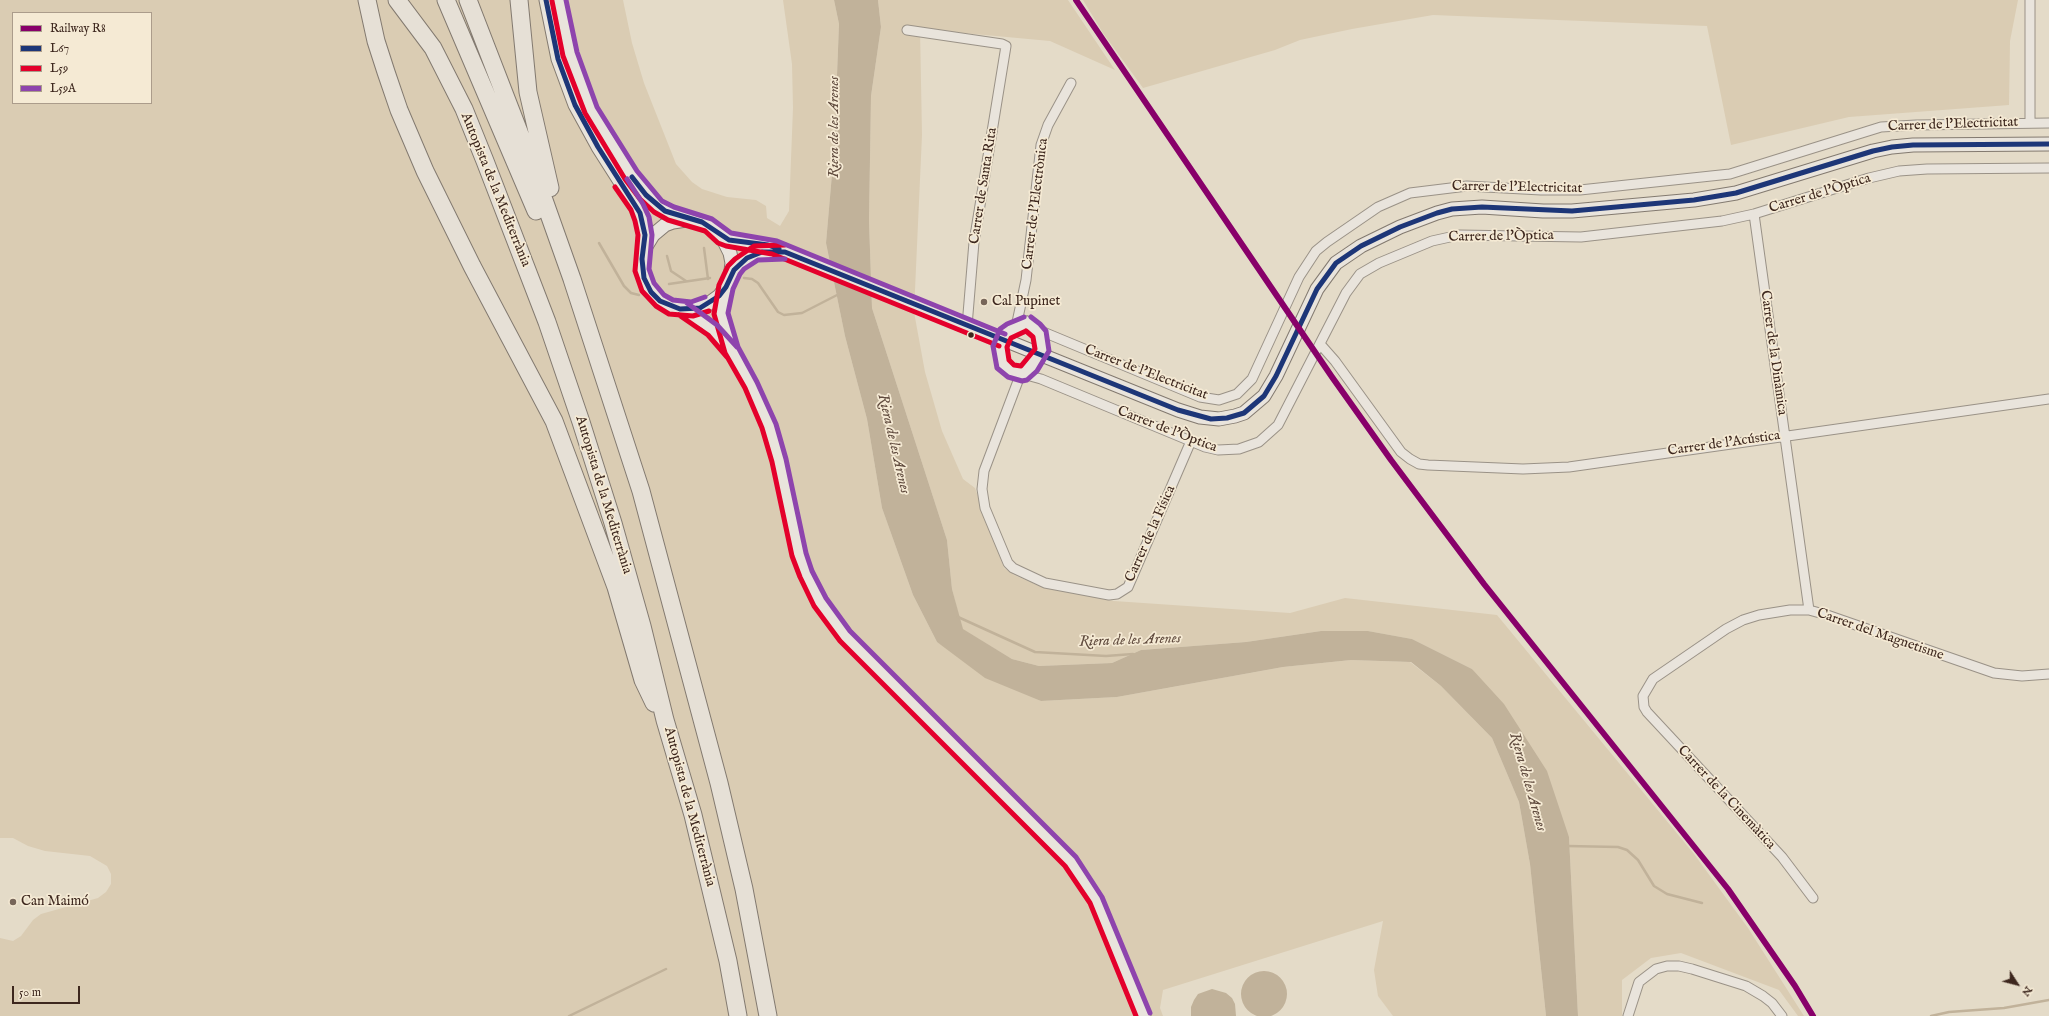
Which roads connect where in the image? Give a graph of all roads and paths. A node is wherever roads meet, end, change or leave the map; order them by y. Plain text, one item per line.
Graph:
1 (367, 0) edge
2 (397, 0) edge
3 (446, 0) edge
4 (468, 0) edge
5 (519, 0) edge
6 (546, 0) edge
7 (559, 0) edge
8 (2030, 0) edge
9 (907, 30) dead end
10 (1071, 83) dead end
11 (2030, 123) junction
12 (2049, 123) edge
13 (2049, 144) edge
14 (2049, 168) edge
15 (1754, 214) junction
16 (694, 220) junction
17 (722, 237) junction
18 (644, 251) junction
19 (790, 254) junction
20 (728, 283) junction
21 (580, 303) junction
22 (683, 310) junction
23 (586, 324) junction
24 (967, 326) junction
25 (1026, 326) junction
26 (1002, 340) junction
27 (1068, 343) junction
28 (1320, 344) junction
29 (731, 350) junction
30 (1032, 362) junction
31 (1041, 379) junction
32 (2049, 399) edge
33 (1785, 435) junction
34 (1191, 441) junction
35 (1809, 610) junction
36 (2049, 674) edge
37 (1643, 696) joint
38 (665, 720) junction
39 (1813, 898) dead end
40 (738, 1016) edge
41 (768, 1016) edge
42 (1144, 1016) edge
43 (1628, 1016) edge
44 (1782, 1016) edge

1 - 38 highway
2 - 38 highway, Autopista de la Mediterrània
3 - 23 highway
4 - 21 highway
5 - 21 highway
6 - 18 main road
7 - 16 main road
8 - 11 street
9 - 24 street, Carrer de Santa Rita
10 - 25 street, Carrer de l'Electrònica
11 - 12 street, Carrer de l'Electricitat
11 - 27 street, Carrer de l'Electricitat
13 - 30 main road
14 - 15 street, Carrer de l'Òptica
15 - 28 street, Carrer de l'Òptica
15 - 33 street, Carrer de la Dinàmica
16 - 17 main road
16 - 18 main road
17 - 19 main road
17 - 20 main road
18 - 22 main road
19 - 20 main road
19 - 24 main road
20 - 22 main road
20 - 29 main road
21 - 23 highway
22 - 29 main road
23 - 41 highway
24 - 26 main road
25 - 26 main road
25 - 27 street, Carrer de l'Electricitat
25 - 30 main road
26 - 30 main road
26 - 30 main road
27 - 30 street, Carrer de l'Electricitat
28 - 33 street, Carrer de l'Acústica
28 - 34 street, Carrer de l'Òptica
29 - 42 main road
30 - 31 street, Carrer de l'Òptica
30 - 31 street
30 - 34 street, Carrer de la Física
31 - 34 street, Carrer de l'Òptica
32 - 33 street, Carrer de l'Acústica
33 - 35 street, Carrer de la Dinàmica
35 - 36 street, Carrer del Magnetisme
35 - 37 street, Carrer del Magnetisme
37 - 39 street, Carrer de la Cinemàtica
38 - 40 highway, Autopista de la Mediterrània
43 - 44 street

